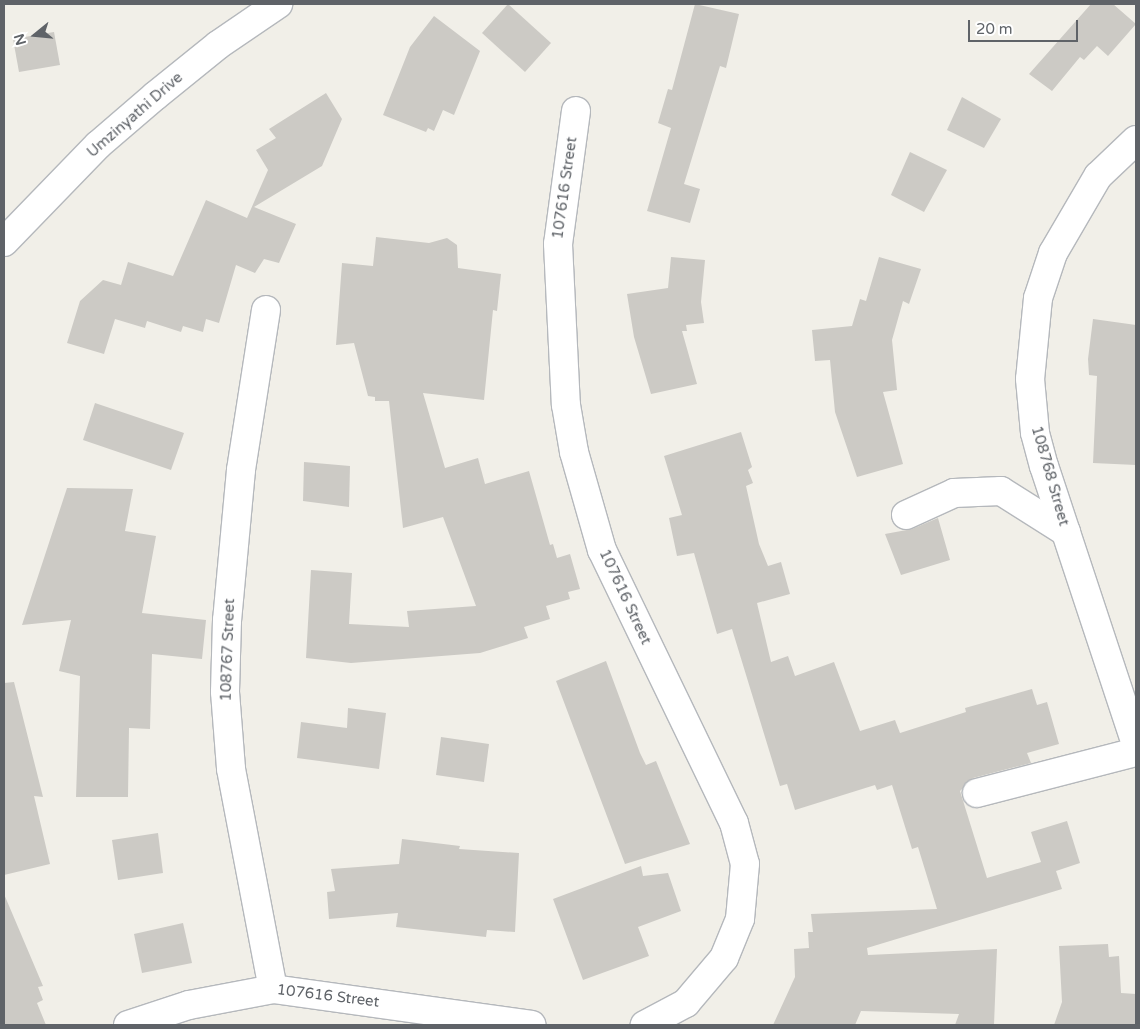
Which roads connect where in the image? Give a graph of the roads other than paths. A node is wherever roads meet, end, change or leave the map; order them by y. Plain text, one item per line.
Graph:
1 (278, 4) edge
2 (576, 111) dead end
3 (1136, 140) edge
4 (4, 242) edge
5 (266, 310) dead end
6 (906, 515) dead end
7 (1066, 532) junction
8 (1136, 744) edge
9 (1136, 752) edge
10 (977, 793) dead end
11 (273, 989) junction
12 (128, 1025) edge
13 (532, 1025) edge
14 (645, 1025) edge

1 - 4 street, Umzinyathi Drive
2 - 14 street, 107616 Street
3 - 7 street, 108768 Street
5 - 11 street, 108767 Street
6 - 7 street
7 - 8 street, 108768 Street
9 - 10 street
11 - 12 street, 107616 Street
11 - 13 street, 107616 Street

